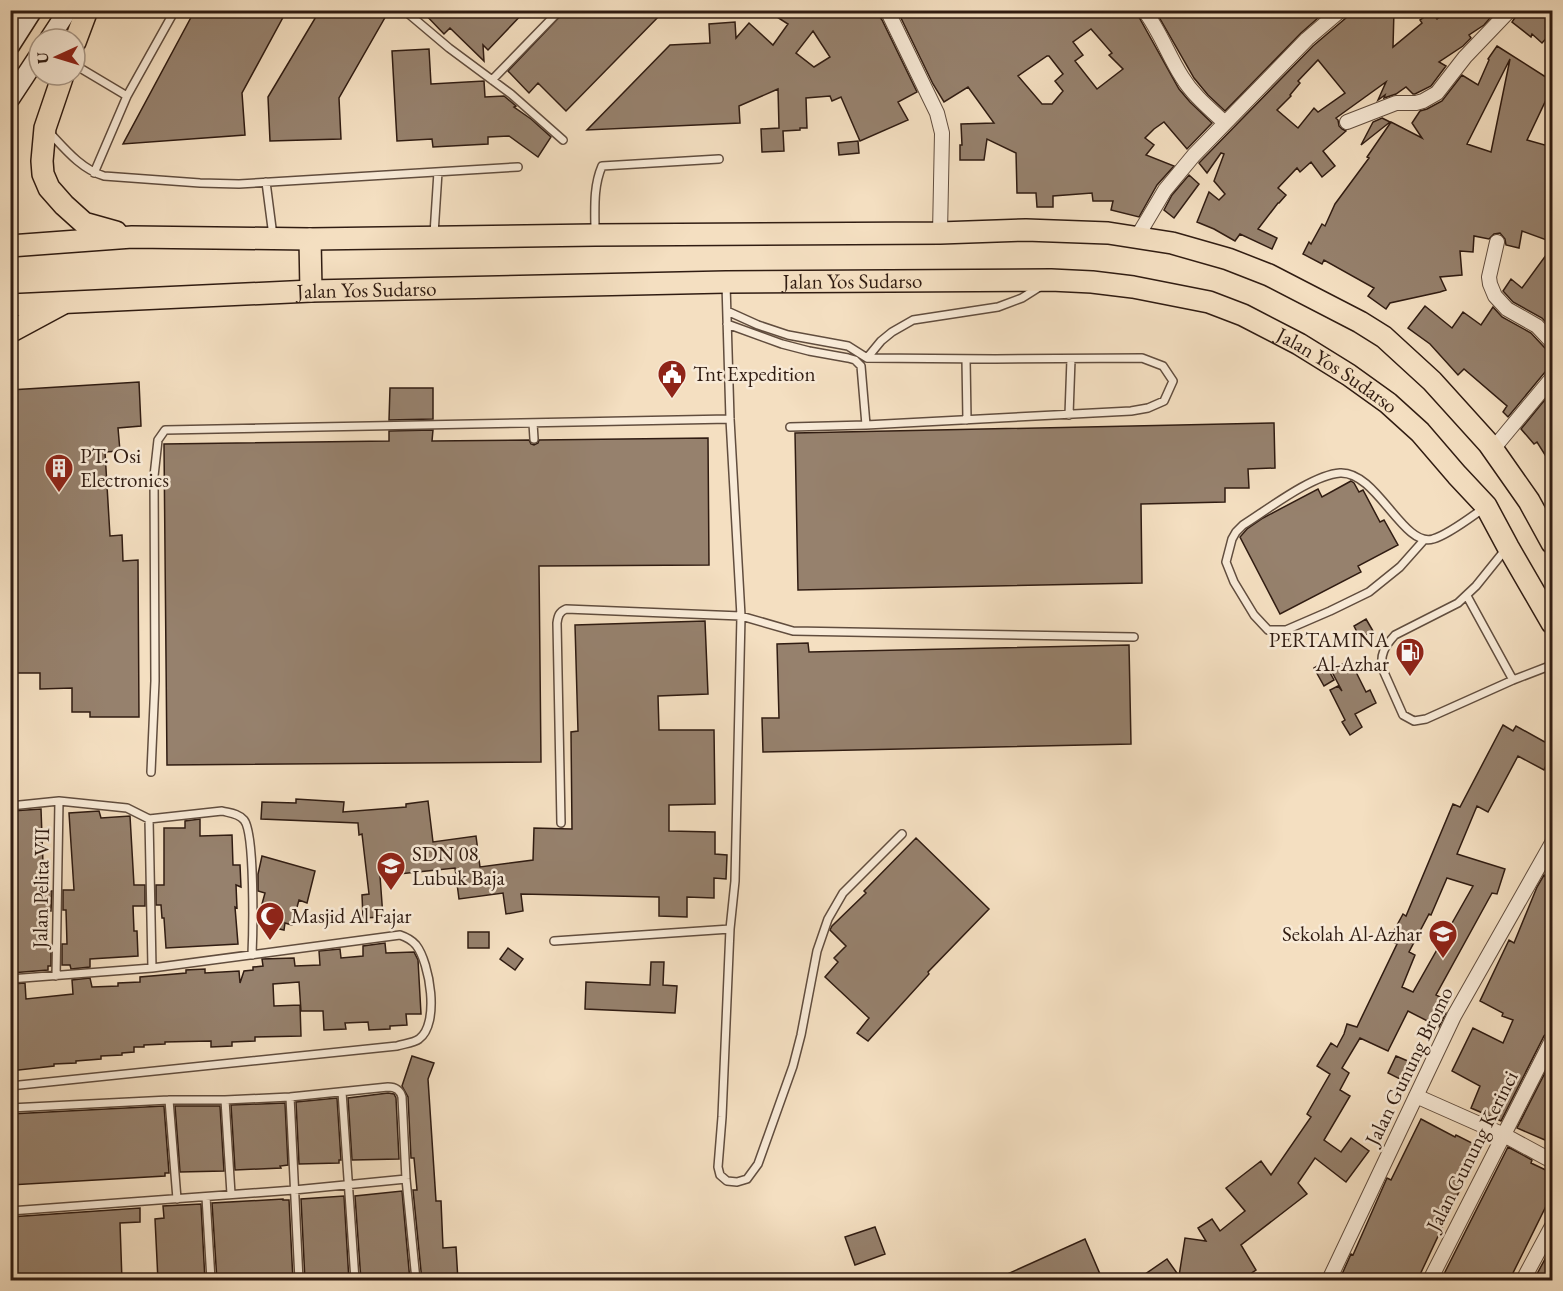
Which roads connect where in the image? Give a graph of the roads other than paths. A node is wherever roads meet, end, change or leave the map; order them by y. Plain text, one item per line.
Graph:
1 (33, 10) edge
2 (68, 10) edge
3 (87, 10) edge
4 (175, 10) edge
5 (560, 10) edge
6 (887, 10) edge
7 (1144, 10) edge
8 (1341, 10) edge
9 (1510, 10) edge
10 (405, 11) edge
11 (57, 27) edge
12 (81, 27) edge
13 (10, 45) edge
14 (87, 72) edge
15 (27, 73) edge
16 (492, 80) junction
17 (59, 87) edge
18 (127, 96) junction
19 (10, 99) edge
20 (1347, 122) dead end
21 (1224, 123) junction
22 (45, 128) junction
23 (563, 140) dead end
24 (719, 159) dead end
25 (518, 167) dead end
26 (438, 172) junction
27 (94, 173) junction
28 (266, 182) junction
29 (940, 232) junction
30 (595, 235) junction
31 (132, 237) junction
32 (434, 237) junction
33 (1137, 237) junction
34 (274, 238) junction
35 (310, 239) junction
36 (1497, 242) dead end
37 (10, 246) edge
38 (1051, 280) junction
39 (726, 282) junction
40 (311, 291) junction
41 (68, 301) junction
42 (10, 305) edge
43 (727, 311) junction
44 (727, 324) junction
45 (10, 332) edge
46 (1552, 342) edge
47 (867, 358) junction
48 (1071, 358) junction
49 (966, 359) junction
50 (1552, 378) edge
51 (1069, 415) junction
52 (730, 419) junction
53 (967, 420) junction
54 (533, 423) junction
55 (866, 425) junction
56 (790, 427) dead end
57 (534, 439) dead end
58 (1493, 449) junction
59 (1486, 506) junction
60 (1424, 540) junction
61 (1552, 543) edge
62 (1508, 547) junction
63 (1467, 596) junction
64 (741, 616) junction
65 (1552, 623) edge
66 (1134, 637) dead end
67 (1552, 665) edge
68 (1513, 681) junction
69 (151, 772) dead end
70 (59, 801) junction
71 (10, 806) edge
72 (149, 819) junction
73 (561, 823) dead end
74 (902, 834) dead end
75 (1552, 843) edge
76 (730, 929) junction
77 (554, 941) dead end
78 (252, 955) junction
79 (152, 968) junction
80 (56, 976) junction
81 (10, 979) edge
82 (1552, 1040) edge
83 (10, 1086) edge
84 (342, 1092) junction
85 (290, 1096) junction
86 (1416, 1096) junction
87 (169, 1100) junction
88 (225, 1100) junction
89 (10, 1108) edge
90 (1504, 1135) junction
91 (1552, 1161) edge
92 (406, 1179) junction
93 (348, 1184) junction
94 (294, 1190) junction
95 (231, 1194) junction
96 (206, 1197) junction
97 (177, 1199) junction
98 (10, 1210) edge
99 (1552, 1226) edge
100 (211, 1281) edge
101 (299, 1281) edge
102 (355, 1281) edge
103 (416, 1281) edge
104 (1329, 1281) edge
105 (1430, 1281) edge
106 (1523, 1281) edge

1 - 13 main road
2 - 11 main road
3 - 12 main road
4 - 18 lane
5 - 16 lane
6 - 29 street
7 - 21 street
8 - 21 street
9 - 20 street
10 - 16 lane
14 - 18 lane
15 - 19 main road
16 - 23 lane
17 - 22 main road
18 - 27 lane
21 - 33 street
22 - 27 lane
22 - 31 main road
24 - 30 lane
25 - 26 lane
26 - 28 lane
26 - 32 lane
27 - 28 lane
28 - 34 lane
29 - 30 main road
29 - 33 main road
30 - 32 main road
31 - 34 main road
31 - 37 main road
32 - 35 main road
33 - 58 main road
34 - 35 main road
35 - 40 main road
36 - 46 street
38 - 39 main road, Jalan Yos Sudarso
38 - 47 lane
38 - 59 main road, Jalan Yos Sudarso
39 - 40 main road, Jalan Yos Sudarso
39 - 43 lane
40 - 41 main road, Jalan Yos Sudarso
41 - 42 main road, Jalan Yos Sudarso
41 - 45 main road
43 - 44 lane
43 - 47 lane
44 - 52 lane
44 - 55 lane
47 - 49 lane
48 - 49 lane
48 - 51 lane
48 - 51 lane
49 - 53 lane
50 - 58 street
51 - 53 lane
52 - 54 lane
52 - 64 lane
53 - 55 lane
54 - 57 lane
54 - 69 lane
55 - 56 lane
58 - 61 main road
59 - 60 lane
59 - 62 main road, Jalan Yos Sudarso
60 - 60 lane
62 - 63 lane
62 - 65 main road, Jalan Yos Sudarso
63 - 68 lane
63 - 68 lane
64 - 66 lane
64 - 73 lane
64 - 76 lane
67 - 68 lane
70 - 71 lane
70 - 72 lane
70 - 80 lane, Jalan Pelita VII
72 - 78 lane
72 - 79 lane
74 - 76 lane
75 - 86 street, Jalan Gunung Bromo
76 - 77 lane
78 - 79 lane
78 - 83 lane
79 - 80 lane
80 - 81 lane
82 - 90 street, Jalan Gunung Kerinci
84 - 85 lane
84 - 92 lane
84 - 93 lane
85 - 88 lane
85 - 94 lane
86 - 90 street
86 - 104 street, Jalan Gunung Bromo
87 - 88 lane
87 - 89 lane
87 - 97 lane
88 - 95 lane
90 - 91 street
90 - 105 street, Jalan Gunung Kerinci
92 - 93 lane
92 - 103 lane
93 - 94 lane
93 - 102 lane
94 - 95 lane
94 - 101 lane
95 - 96 lane
96 - 97 lane
96 - 100 lane
97 - 98 lane
99 - 106 street

